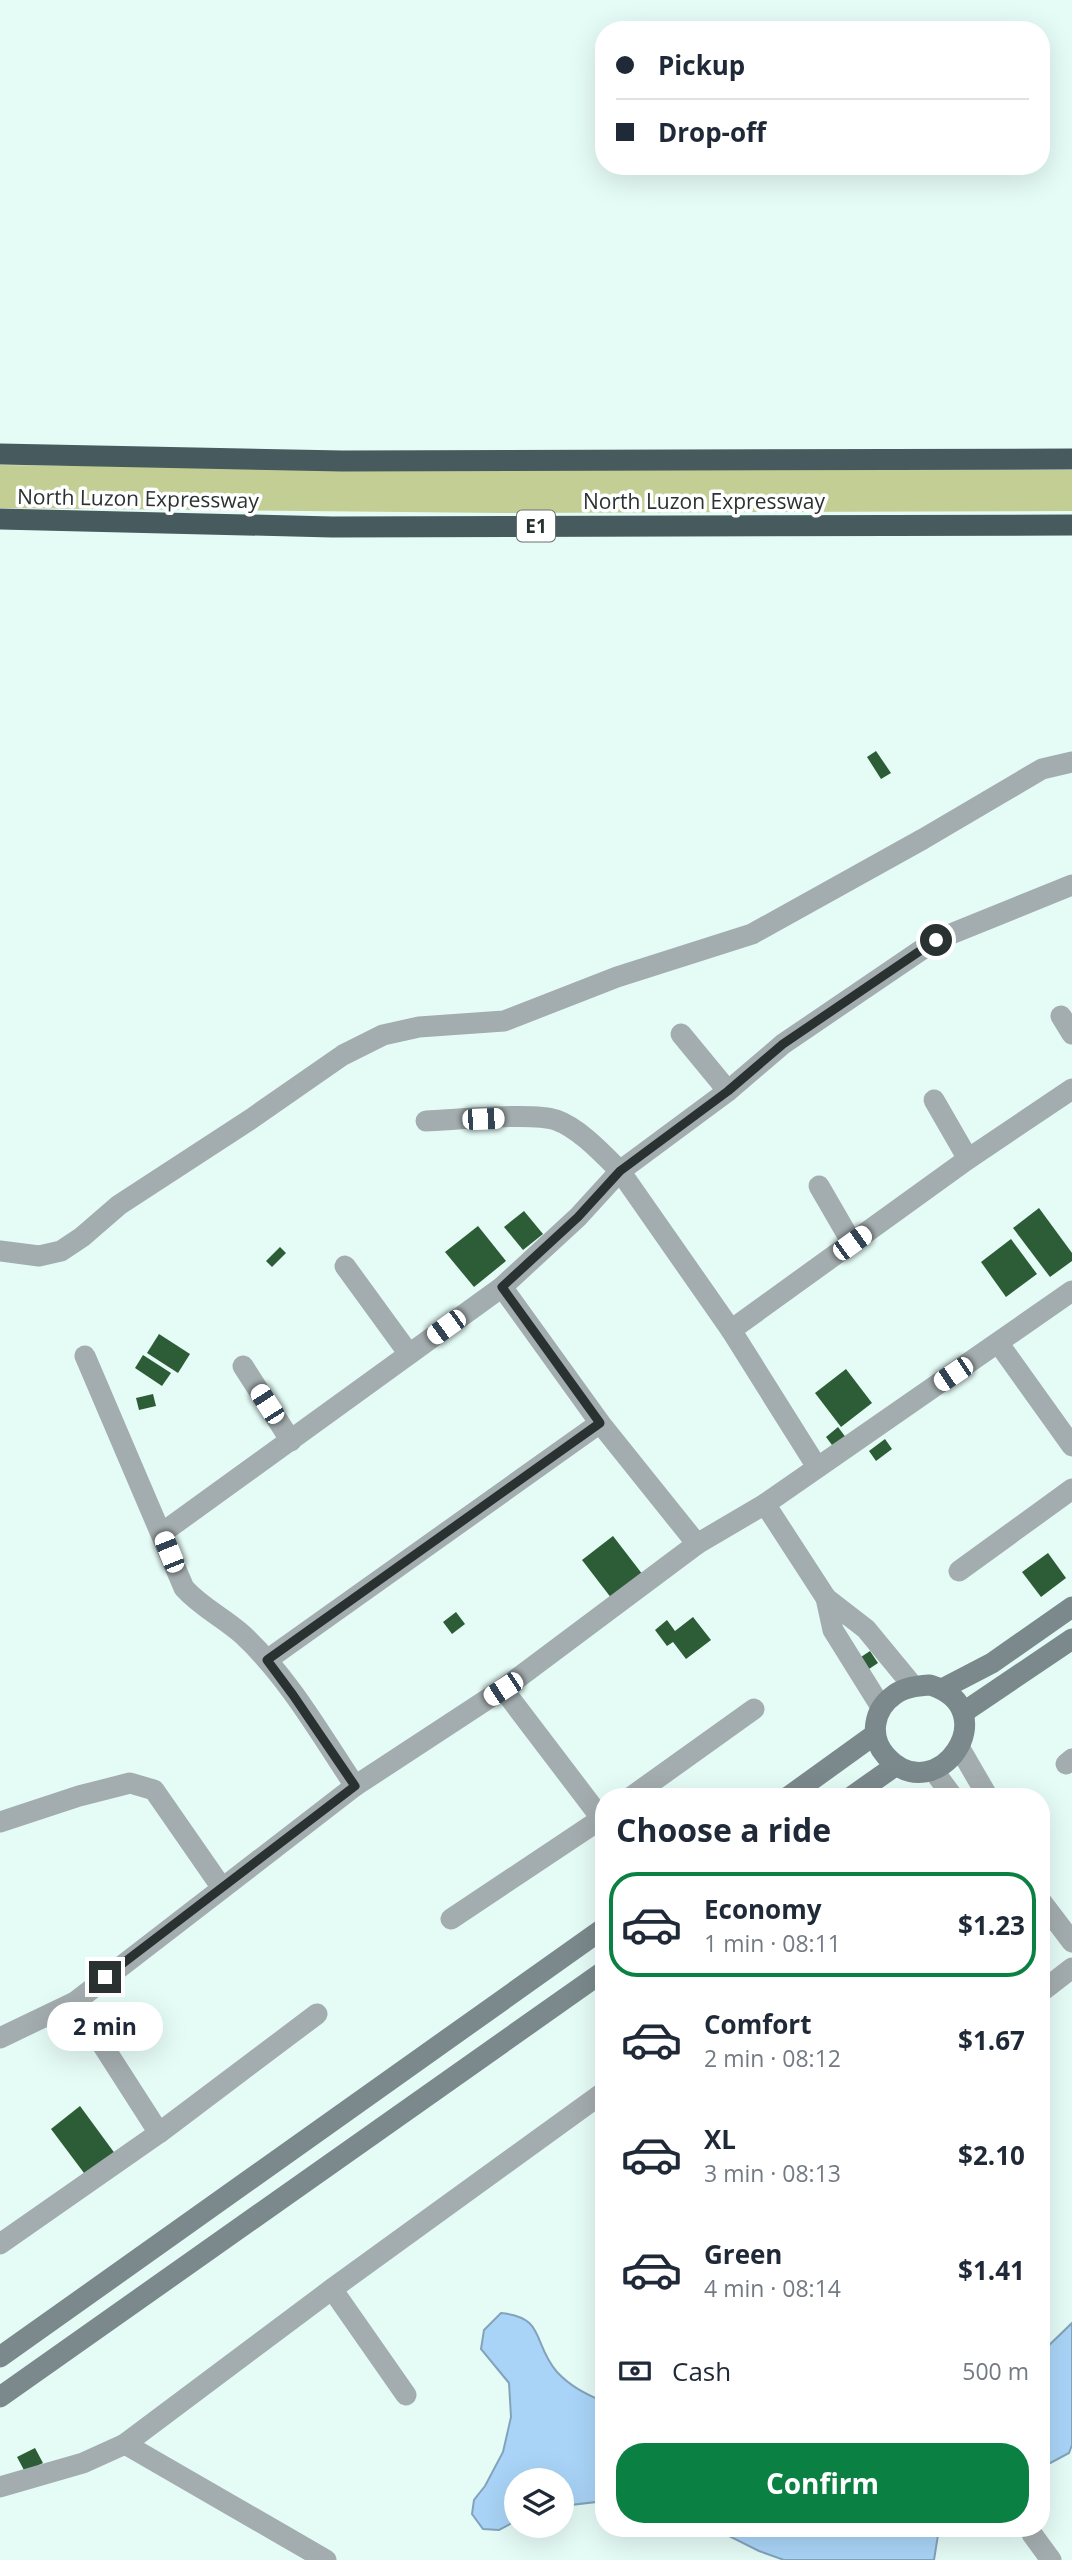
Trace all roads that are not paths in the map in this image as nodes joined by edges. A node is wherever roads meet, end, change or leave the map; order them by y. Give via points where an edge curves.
1 (0, 454) edge
2 (1072, 459) edge
3 (0, 520) edge
4 (1072, 525) edge
5 (1072, 762) edge
6 (1072, 885) edge
7 (681, 1034) dead end
8 (1072, 1088) edge
9 (728, 1091) junction
10 (933, 1100) dead end
11 (426, 1121) dead end
12 (968, 1159) junction
13 (620, 1171) junction
14 (819, 1186) dead end
15 (852, 1243) junction
16 (0, 1251) edge
17 (345, 1266) dead end
18 (502, 1287) junction
19 (1072, 1291) edge
20 (731, 1330) junction
21 (999, 1343) junction
22 (409, 1354) junction
23 (85, 1356) dead end
24 (243, 1366) dead end
25 (600, 1423) junction
26 (291, 1441) junction
27 (1072, 1446) edge
28 (817, 1467) junction
29 (1072, 1489) edge
30 (765, 1504) junction
31 (162, 1533) junction
32 (697, 1544) junction
33 (959, 1571) dead end
34 (826, 1598) junction
35 (1072, 1607) edge
36 (1072, 1639) edge
37 (267, 1660) junction
38 (913, 1686) junction
39 (503, 1689) junction
40 (942, 1689) junction
41 (881, 1707) junction
42 (754, 1709) dead end
43 (964, 1712) junction
44 (874, 1735) junction
45 (959, 1747) junction
46 (895, 1766) junction
47 (933, 1770) junction
48 (355, 1786) junction
49 (644, 1788) edge
50 (800, 1788) edge
51 (863, 1788) edge
52 (946, 1788) edge
53 (983, 1788) edge
54 (595, 1808) edge
55 (0, 1822) edge
56 (595, 1823) edge
57 (222, 1888) junction
58 (1050, 1913) edge
59 (451, 1919) dead end
60 (595, 1934) edge
61 (1072, 1942) edge
62 (1072, 1968) edge
63 (595, 1977) edge
64 (1050, 1986) edge
65 (75, 2002) junction
66 (317, 2014) dead end
67 (0, 2038) edge
68 (595, 2099) edge
69 (159, 2133) junction
70 (0, 2244) edge
71 (332, 2289) junction
72 (0, 2357) edge
73 (406, 2395) dead end
74 (0, 2397) edge
75 (125, 2444) junction
76 (0, 2487) edge
77 (1034, 2537) edge
78 (326, 2560) edge
79 (1051, 2560) edge

1 - 2 highway, North Luzon Expressway via 342,461
3 - 4 highway, North Luzon Expressway / E1 via 332,527
5 - 16 street via 1042,769 752,934 617,976 504,1021 419,1027 383,1035 344,1055 119,1205 61,1251 39,1256
6 - 9 street via 936,940 783,1044
7 - 9 street
8 - 12 street
9 - 13 street
10 - 12 street
11 - 13 street via 556,1120 601,1151
12 - 15 street
13 - 18 street
13 - 20 street
14 - 15 street
15 - 20 street
17 - 22 street
18 - 22 street
18 - 25 street
19 - 21 street
20 - 28 street
21 - 27 street
21 - 28 street
22 - 26 street
23 - 31 street
24 - 26 street
25 - 32 street
25 - 37 street
26 - 31 street
28 - 30 street
29 - 33 street
30 - 32 street
30 - 34 street
31 - 37 street via 184,1588
32 - 39 street
34 - 38 street via 866,1629
34 - 41 street via 833,1630
35 - 40 street via 992,1663
36 - 43 street
37 - 48 street
38 - 40 street
38 - 41 street via 894,1694
39 - 48 street
39 - 54 street
40 - 43 street
41 - 44 street
42 - 49 street
43 - 45 street via 966,1726
44 - 46 street
44 - 50 street
45 - 47 street via 951,1759
45 - 53 street
46 - 47 street via 917,1773
46 - 51 street
47 - 52 street
48 - 57 street
55 - 57 street via 130,1783 154,1790
56 - 59 street
57 - 65 street
58 - 61 street
60 - 72 street
62 - 64 street
63 - 74 street
65 - 67 street
65 - 69 street
66 - 69 street
68 - 71 street
69 - 70 street
71 - 73 street
71 - 75 street
75 - 76 street via 83,2463
75 - 78 street
77 - 79 street

